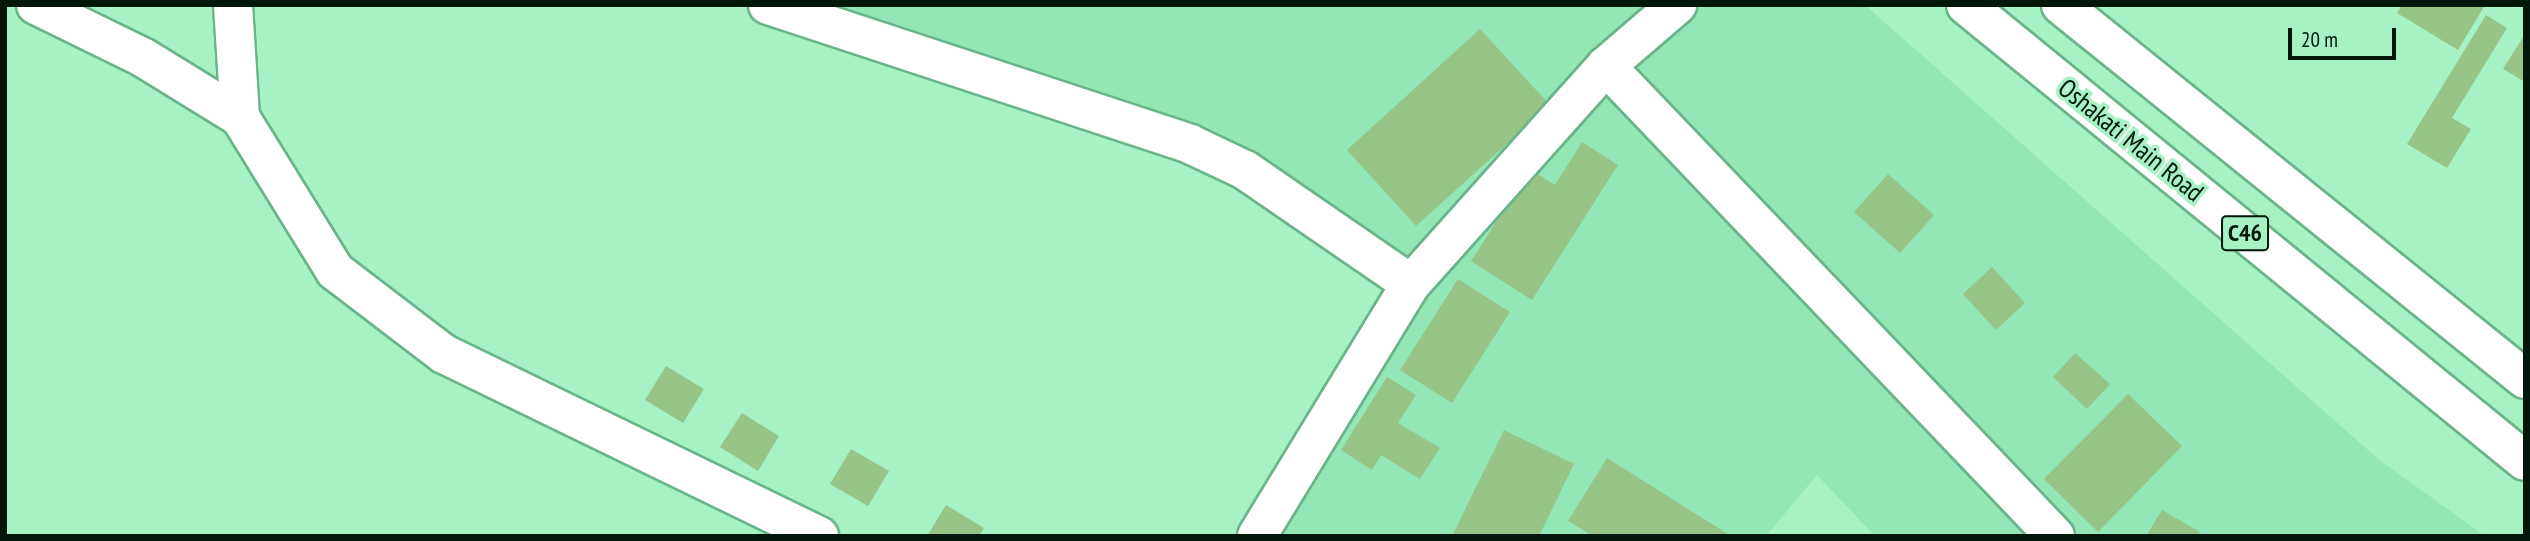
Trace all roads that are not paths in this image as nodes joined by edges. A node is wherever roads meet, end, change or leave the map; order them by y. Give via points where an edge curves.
1 (36, 5) edge
2 (233, 5) edge
3 (768, 5) edge
4 (1677, 5) edge
5 (1966, 5) edge
6 (2061, 5) edge
7 (1606, 66) junction
8 (240, 117) junction
9 (1411, 284) junction
10 (2525, 379) edge
11 (2525, 461) edge
12 (819, 536) edge
13 (1257, 536) edge
14 (2055, 536) edge

1 - 8 street via 144,58
2 - 8 street
3 - 9 street via 1190,144 1245,170
4 - 7 street
5 - 11 street, Oshakati Main Road / C46
6 - 10 street, C46
7 - 9 street
7 - 14 street
8 - 12 street via 335,271 444,354
9 - 13 street

